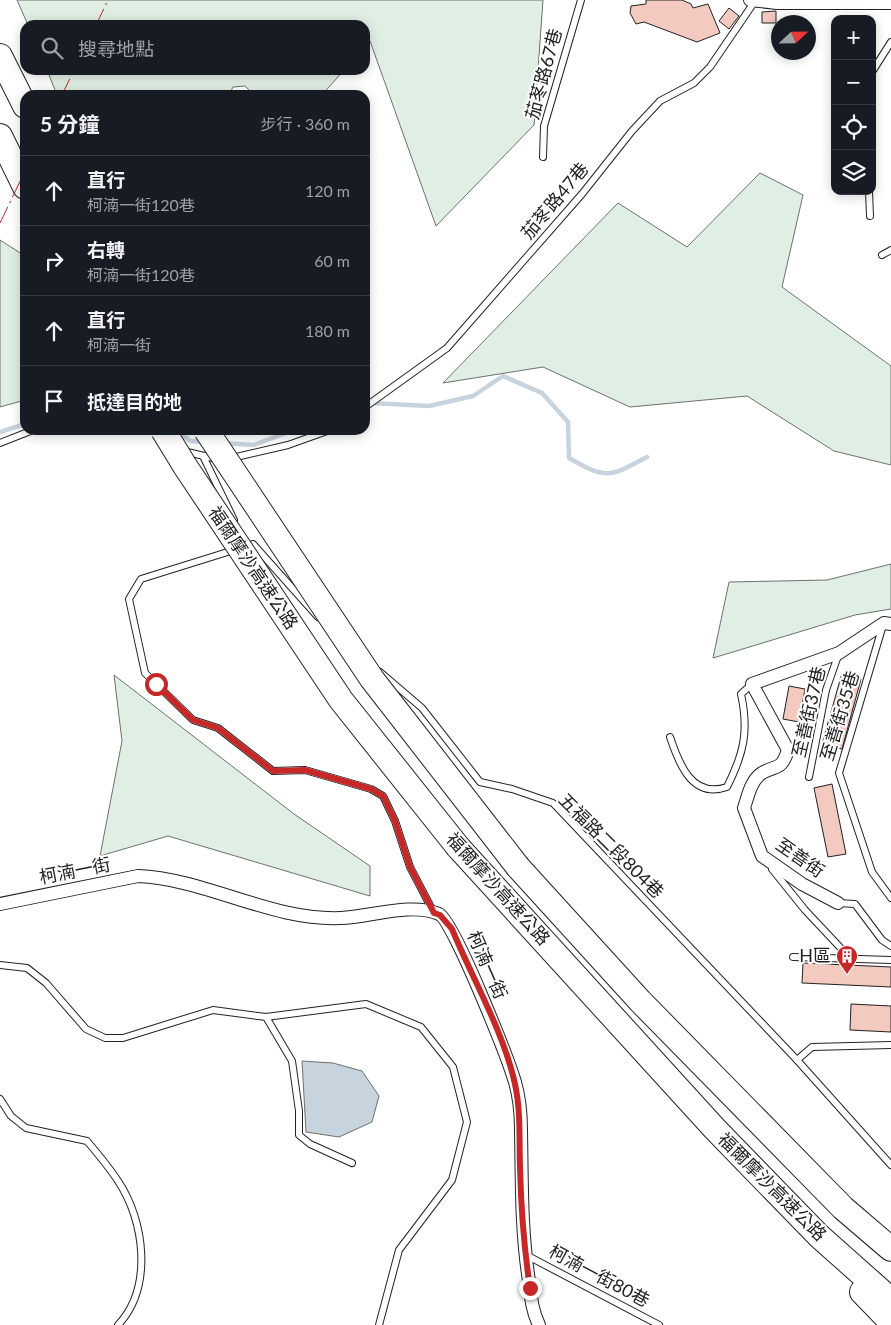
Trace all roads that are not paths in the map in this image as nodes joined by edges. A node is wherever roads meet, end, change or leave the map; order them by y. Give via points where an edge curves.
1 (581, 0) edge
2 (752, 1) edge
3 (891, 3) edge
4 (891, 42) edge
5 (0, 56) edge
6 (876, 66) edge
7 (20, 96) edge
8 (0, 136) edge
9 (544, 157) dead end
10 (20, 177) edge
11 (869, 195) edge
12 (870, 216) dead end
13 (891, 250) edge
14 (882, 255) dead end
15 (370, 404) edge
16 (20, 435) edge
17 (160, 435) edge
18 (166, 435) edge
19 (209, 435) edge
20 (315, 435) edge
21 (0, 442) edge
22 (203, 456) junction
23 (238, 528) dead end
24 (242, 537) dead end
25 (246, 546) junction
26 (321, 620) dead end
27 (887, 624) edge
28 (328, 626) dead end
29 (839, 653) junction
30 (752, 684) junction
31 (670, 737) dead end
32 (809, 777) dead end
33 (762, 856) junction
34 (891, 898) edge
35 (838, 903) joint
36 (0, 904) edge
37 (434, 913) junction
38 (891, 946) edge
39 (792, 957) dead end
40 (851, 959) junction
41 (891, 960) edge
42 (0, 965) edge
43 (266, 1017) junction
44 (891, 1045) edge
45 (797, 1060) junction
46 (0, 1099) edge
47 (715, 1129) junction
48 (352, 1163) dead end
49 (891, 1165) edge
50 (891, 1249) edge
51 (525, 1254) junction
52 (891, 1300) edge
53 (891, 1322) edge
54 (118, 1325) edge
55 (379, 1325) edge
56 (539, 1325) edge
57 (659, 1325) edge

1 - 9 lane, 茄苳路67巷 via 544,126
2 - 3 street
2 - 15 lane, 茄苳路47巷 via 710,67 694,83 660,101 447,348
4 - 6 lane
5 - 7 highway
8 - 10 highway
11 - 12 lane
13 - 14 lane
16 - 21 lane
17 - 22 lane via 180,450
18 - 47 highway, 福爾摩沙高速公路, bridge via 342,700 458,847
19 - 50 highway, 福爾摩沙高速公路, bridge via 372,679 518,867 640,1001 843,1208
20 - 22 lane via 254,455 221,460
22 - 23 lane
24 - 25 lane
25 - 26 lane via 254,544
25 - 37 lane via 141,579 129,599 145,674 193,720 218,728 273,771 305,770 371,789 383,796 410,867
27 - 29 street
27 - 34 lane, 至善街35巷 via 839,773 872,872
28 - 45 lane, 五福路二段804巷 via 422,708 480,782 552,803
29 - 30 street
29 - 32 lane, 至善街37巷 via 826,690
30 - 31 lane via 741,694 746,714 745,743 727,787 714,792 696,785 678,760
30 - 33 street, 至善街 via 788,750 784,763 762,773 752,783 744,808
33 - 35 street, 至善街 via 802,884
33 - 40 lane via 805,910
35 - 38 lane via 855,904 882,940
36 - 37 street, 柯湳一街 via 138,876 158,877 294,913 341,918 377,912
37 - 51 street, 柯湳一街 via 452,929 503,1044 515,1084 521,1129
39 - 40 lane
40 - 41 lane
42 - 43 lane via 27,968 46,983 86,1029 105,1038 123,1038 213,1010
43 - 48 lane via 292,1061 299,1135 310,1144
43 - 55 lane via 366,1004 421,1027 454,1067 468,1122 452,1180 399,1250
44 - 45 lane via 812,1047
45 - 49 lane, 五福路二段804巷
46 - 54 lane via 11,1116 26,1128 87,1141 119,1181 134,1212 140,1246 140,1284 137,1297
47 - 52 highway, 福爾摩沙高速公路 via 819,1236
47 - 53 highway
51 - 56 street, 柯湳一街 via 532,1310
51 - 57 lane, 柯湳一街80巷

